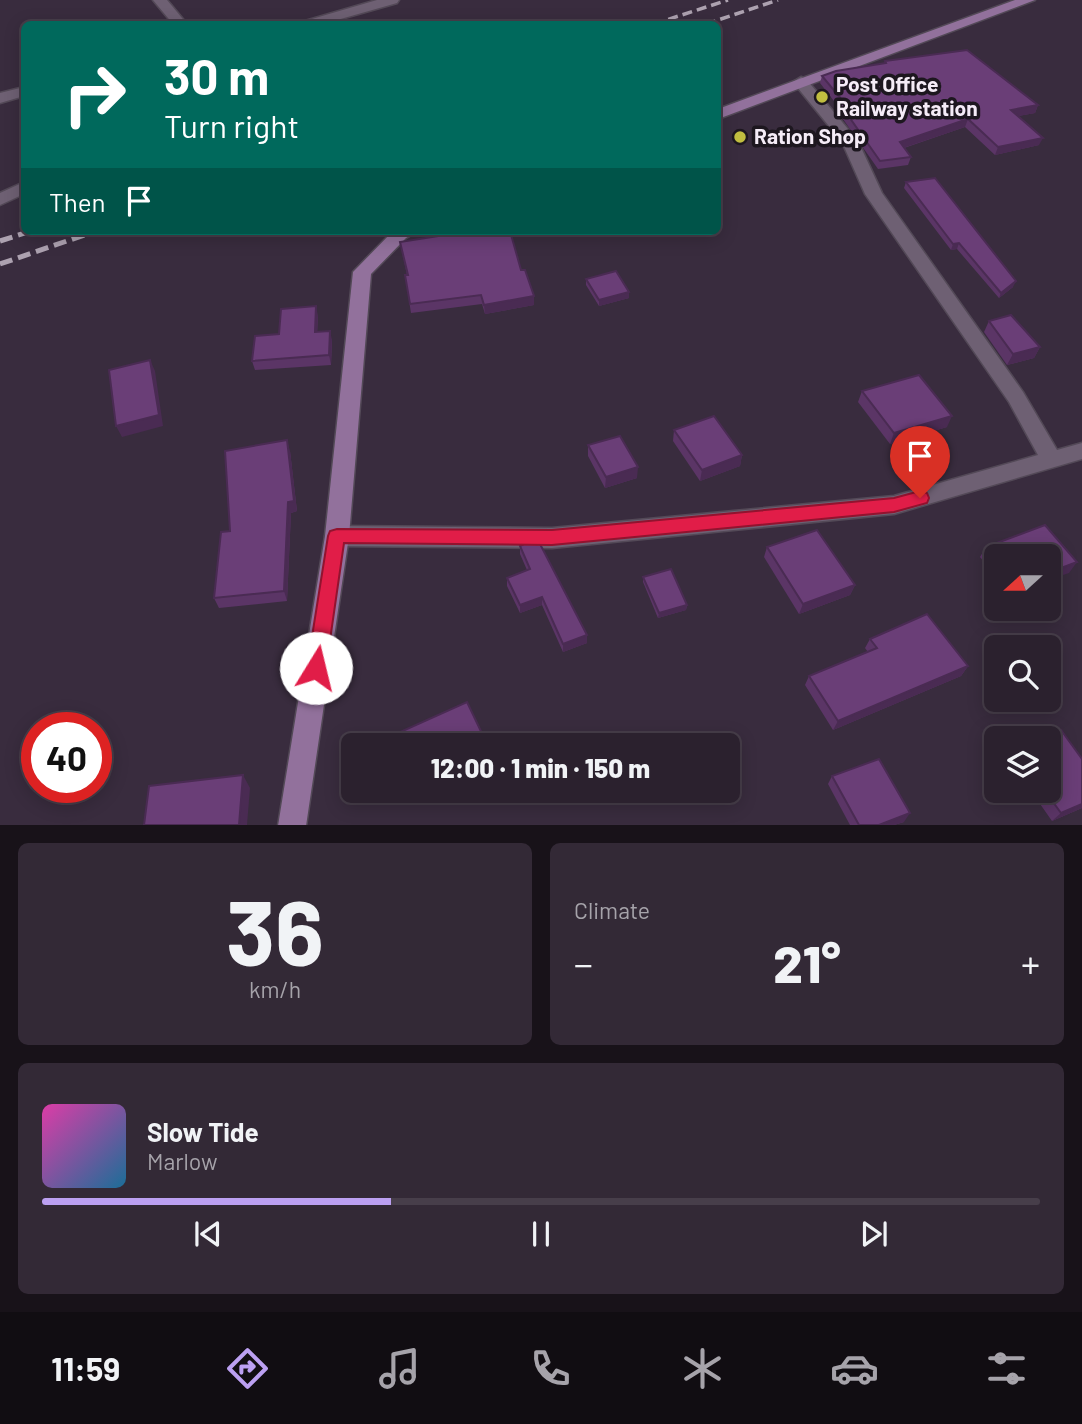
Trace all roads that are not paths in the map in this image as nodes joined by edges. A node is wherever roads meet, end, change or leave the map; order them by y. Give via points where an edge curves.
1 (160, 0) edge
2 (392, 0) edge
3 (1028, 0) edge
4 (178, 21) edge
5 (320, 21) edge
6 (801, 82) junction
7 (21, 93) edge
8 (0, 98) edge
9 (721, 113) edge
10 (21, 188) edge
11 (1, 198) edge
12 (399, 235) edge
13 (1082, 451) edge
14 (1052, 460) junction
15 (337, 536) junction
16 (292, 825) edge

1 - 4 street
2 - 5 street
3 - 6 street
6 - 9 street
6 - 14 street via 850,141 874,194 1016,397
7 - 8 street
10 - 11 street
12 - 15 street via 362,272
13 - 14 street
14 - 15 street via 894,505 552,538
15 - 16 street

